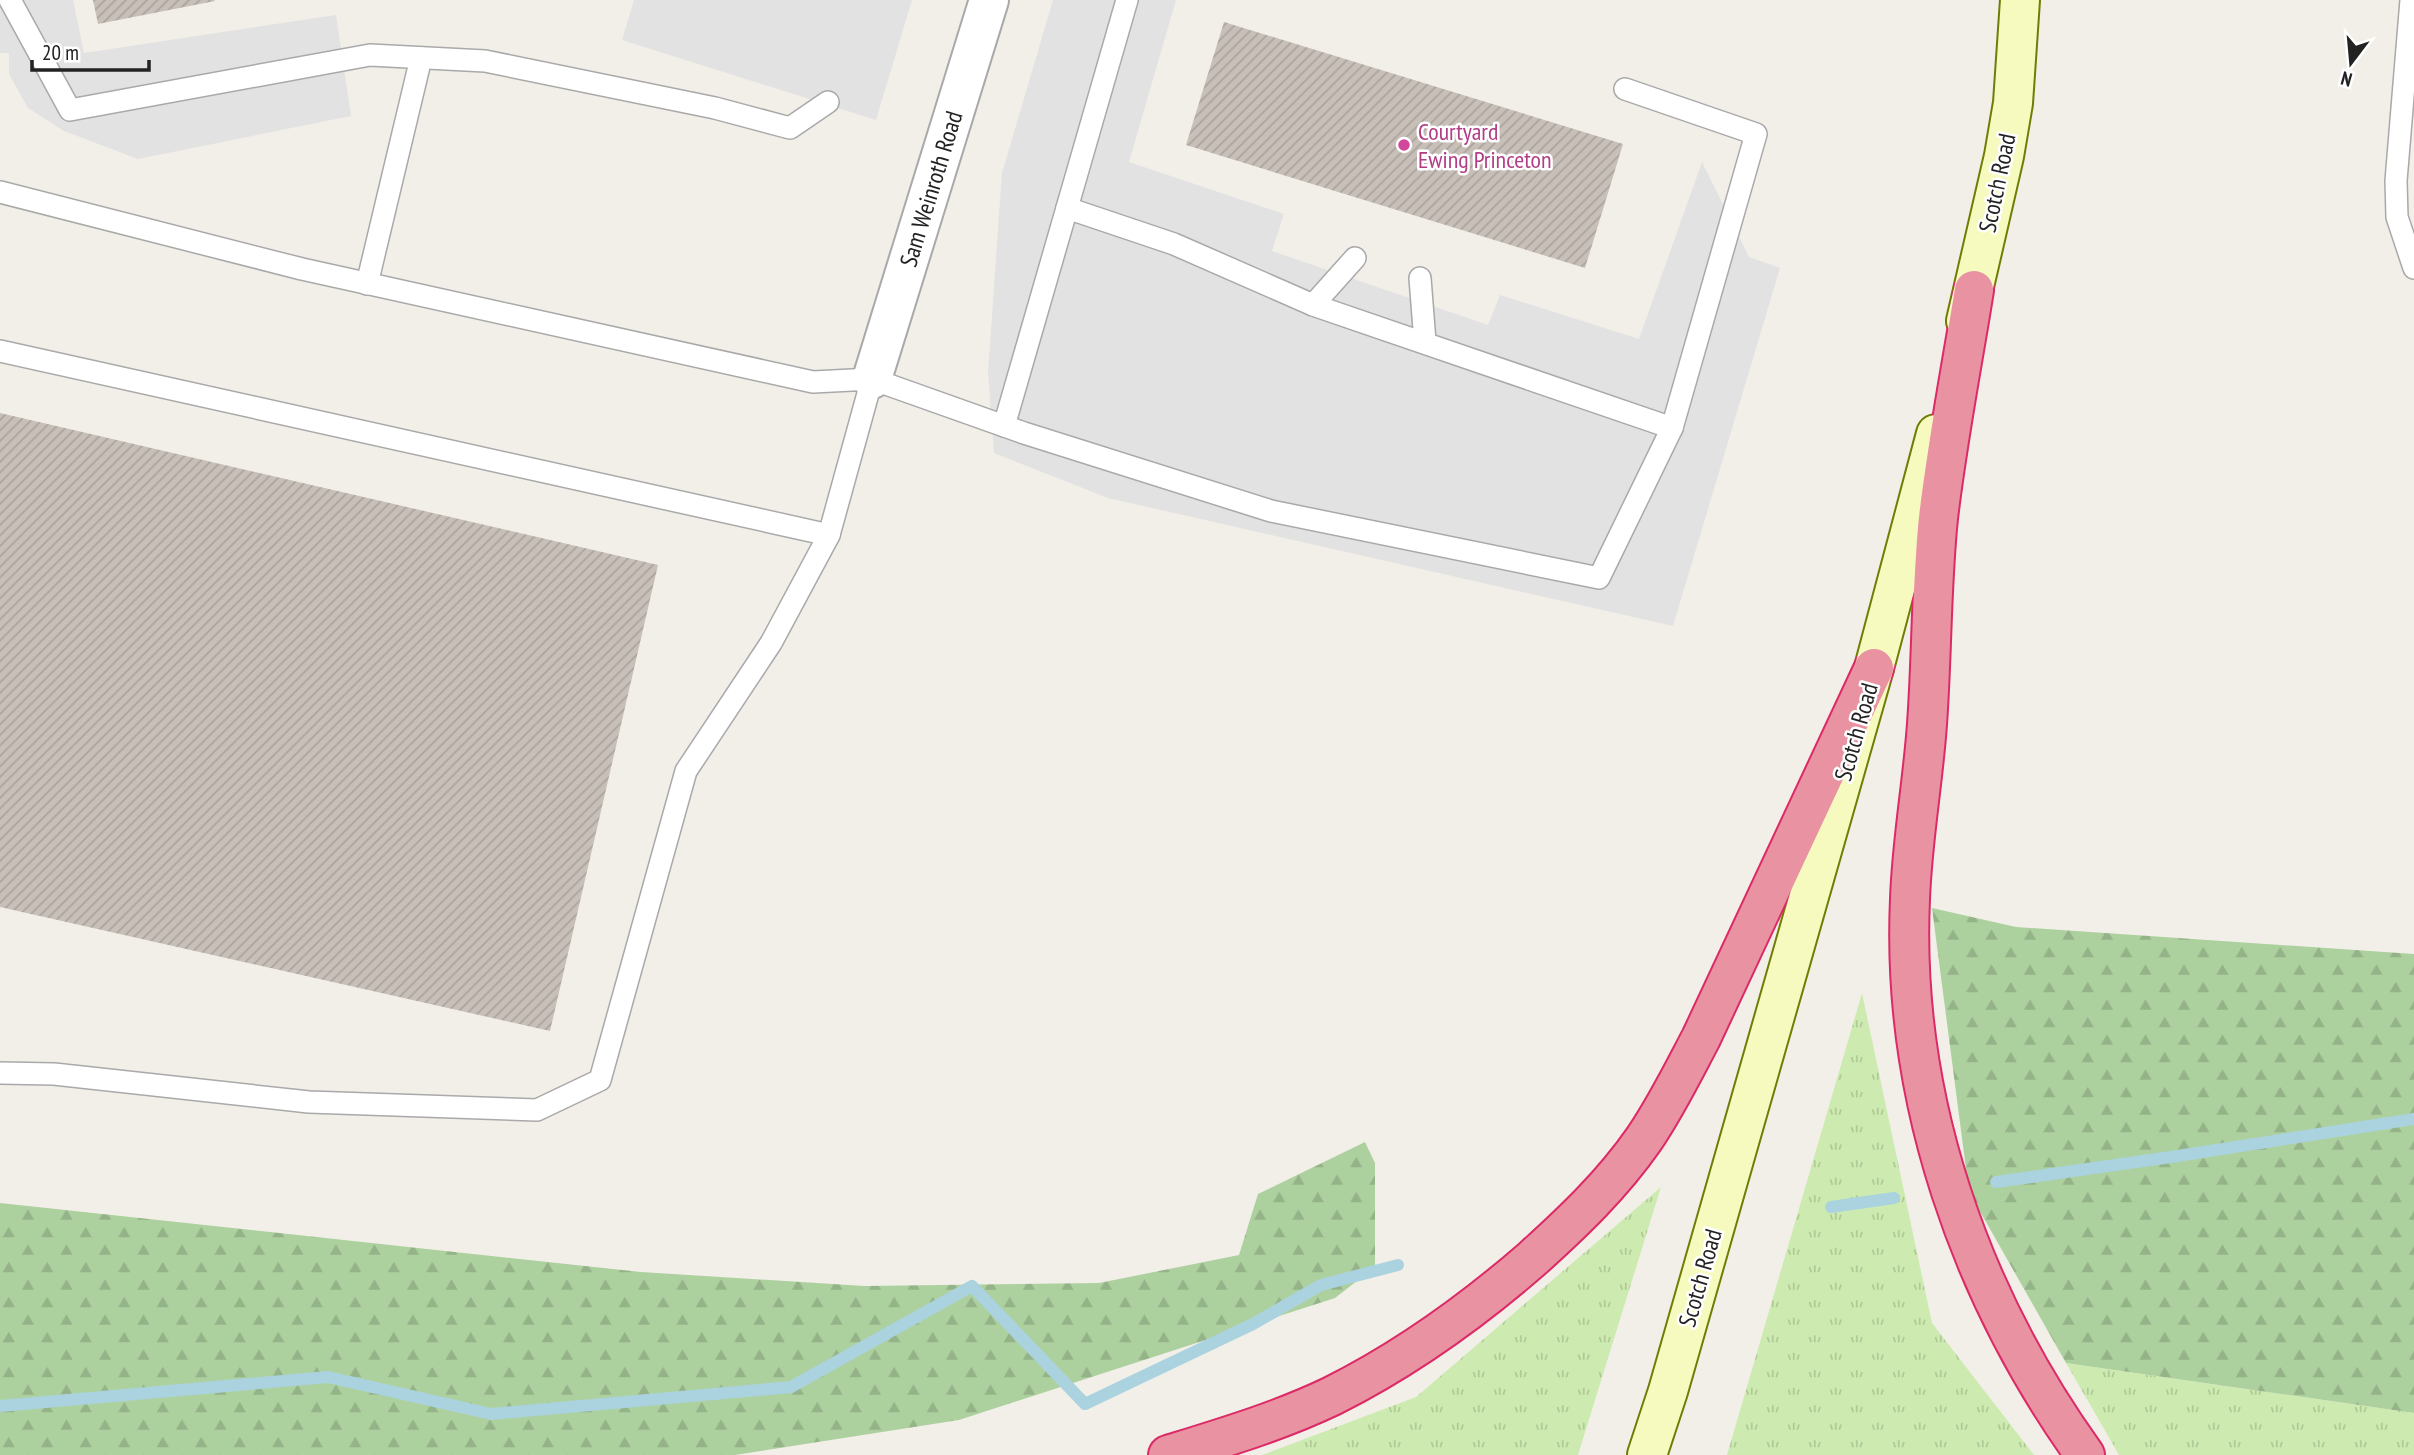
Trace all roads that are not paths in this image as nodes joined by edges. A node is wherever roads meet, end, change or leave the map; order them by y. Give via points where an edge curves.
1 (10, 0) edge
2 (989, 0) edge
3 (1127, 0) edge
4 (2020, 0) edge
5 (2042, 0) edge
6 (2411, 0) edge
7 (421, 58) junction
8 (1625, 89) dead end
9 (828, 102) dead end
10 (2014, 103) junction
11 (0, 192) edge
12 (1067, 208) junction
13 (1355, 258) dead end
14 (2414, 268) edge
15 (1420, 278) dead end
16 (367, 284) junction
17 (1974, 290) junction
18 (1312, 305) junction
19 (1424, 342) junction
20 (0, 351) edge
21 (872, 379) junction
22 (1004, 426) junction
23 (1672, 428) junction
24 (829, 535) junction
25 (1874, 668) junction
26 (0, 1073) edge
27 (1168, 1455) edge
28 (1647, 1455) edge
29 (2085, 1455) edge

1 - 7 lane via 70,110 370,55
2 - 21 street, Sam Weinroth Road
3 - 12 lane
4 - 10 main road, Scotch Road
5 - 10 main road
6 - 14 lane via 2396,181 2397,217
7 - 9 lane via 485,61 790,128
7 - 16 lane
8 - 23 lane via 1756,134
10 - 17 main road, Scotch Road
11 - 16 lane
12 - 18 lane via 1174,244
12 - 22 lane
13 - 18 lane
15 - 19 lane
16 - 21 lane via 813,382
17 - 25 main road, Scotch Road
17 - 29 highway via 1938,518 1927,726 1910,898 1911,997 1926,1095 1955,1206 2010,1335 2050,1406
18 - 19 lane
19 - 23 lane
20 - 24 lane
21 - 22 lane
21 - 24 lane
22 - 23 lane via 1271,511 1599,578
24 - 26 lane via 771,643 686,771 600,1080 537,1111 309,1102 54,1074
25 - 27 highway via 1683,1073 1644,1139 1594,1202 1508,1280 1425,1343 1332,1396
25 - 28 main road, Scotch Road

